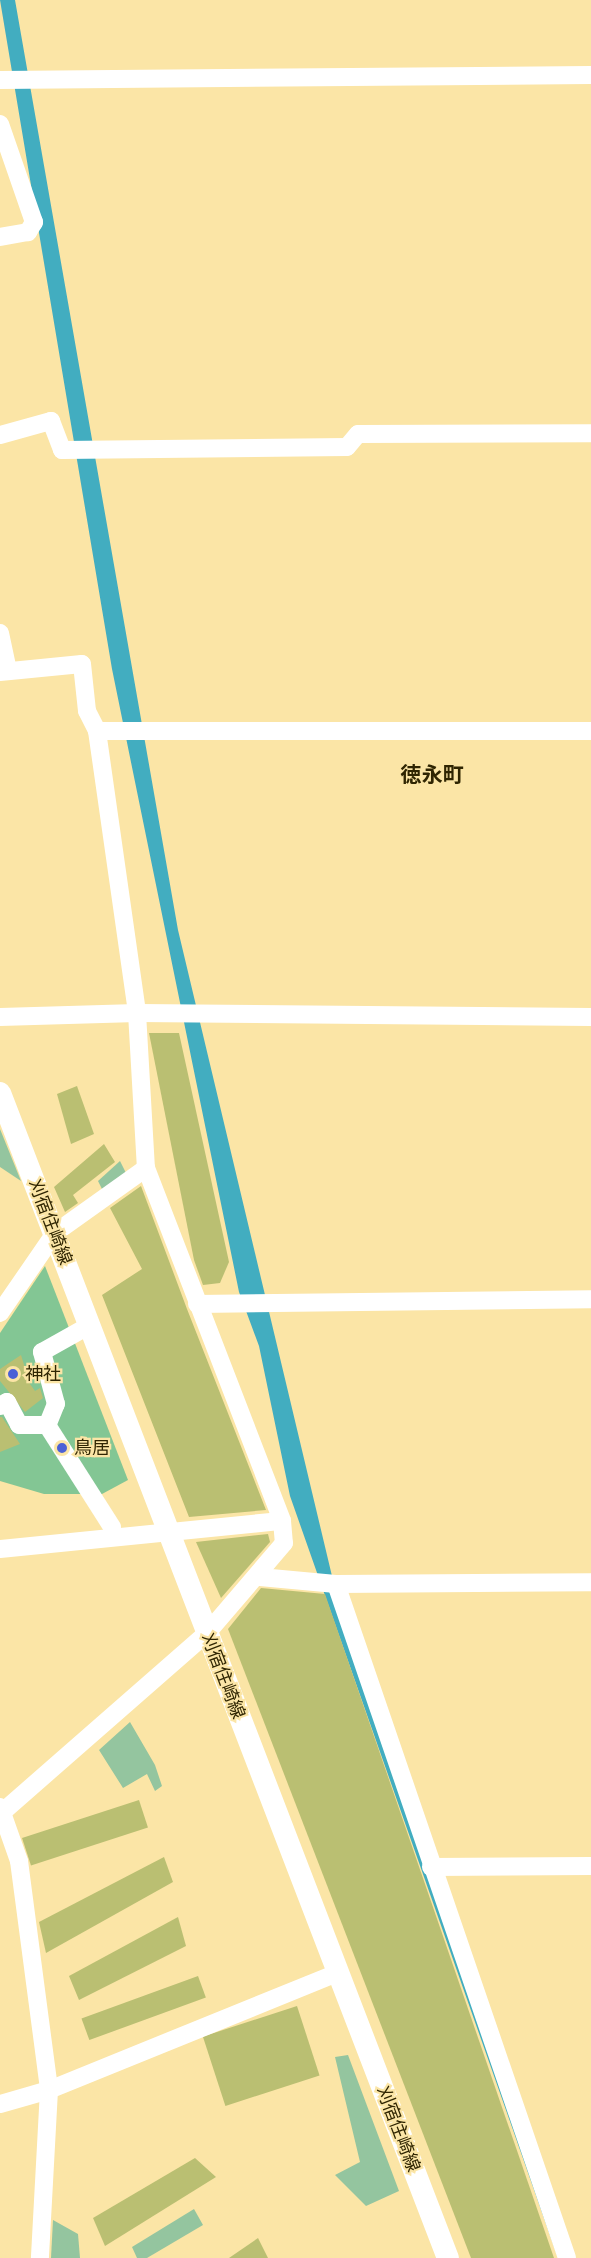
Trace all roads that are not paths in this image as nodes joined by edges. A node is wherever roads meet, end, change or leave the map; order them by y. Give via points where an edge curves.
1 (591, 75) edge
2 (0, 80) edge
3 (0, 124) edge
4 (0, 237) edge
5 (591, 433) edge
6 (0, 435) edge
7 (0, 633) edge
8 (4, 671) edge
9 (97, 731) junction
10 (591, 731) edge
11 (137, 1013) junction
12 (0, 1017) edge
13 (591, 1017) edge
14 (0, 1093) edge
15 (146, 1168) junction
16 (55, 1233) junction
17 (591, 1299) edge
18 (197, 1304) junction
19 (0, 1313) edge
20 (83, 1329) dead end
21 (0, 1407) edge
22 (48, 1426) junction
23 (282, 1521) junction
24 (112, 1527) dead end
25 (171, 1532) junction
26 (0, 1549) edge
27 (260, 1577) junction
28 (591, 1582) edge
29 (336, 1584) junction
30 (207, 1634) junction
31 (1, 1811) edge
32 (591, 1866) edge
33 (431, 1867) junction
34 (337, 1973) junction
35 (49, 2091) junction
36 (0, 2104) edge
37 (40, 2258) edge
38 (448, 2258) edge
39 (567, 2258) edge

1 - 2 street
3 - 4 street via 34,222 28,232
5 - 6 street via 358,434 347,447 62,450 51,421
7 - 8 street
8 - 9 street via 82,664 87,711
9 - 10 street
9 - 11 street
11 - 12 street
11 - 13 street
11 - 15 street
14 - 16 main road, 刈宿住崎線
15 - 16 street
15 - 18 street
16 - 19 street
16 - 25 main road, 刈宿住崎線
17 - 18 street
18 - 23 street
20 - 22 street via 42,1352 56,1404
21 - 22 street via 7,1402 19,1425
22 - 24 street
23 - 25 street
23 - 27 street via 284,1543
25 - 26 street
25 - 30 main road, 刈宿住崎線
27 - 29 street
27 - 30 street
28 - 29 street
29 - 33 street
30 - 31 street
30 - 34 main road, 刈宿住崎線
31 - 35 street via 20,1860
32 - 33 street
33 - 39 street
34 - 35 street
34 - 38 main road, 刈宿住崎線
35 - 36 street
35 - 37 street

